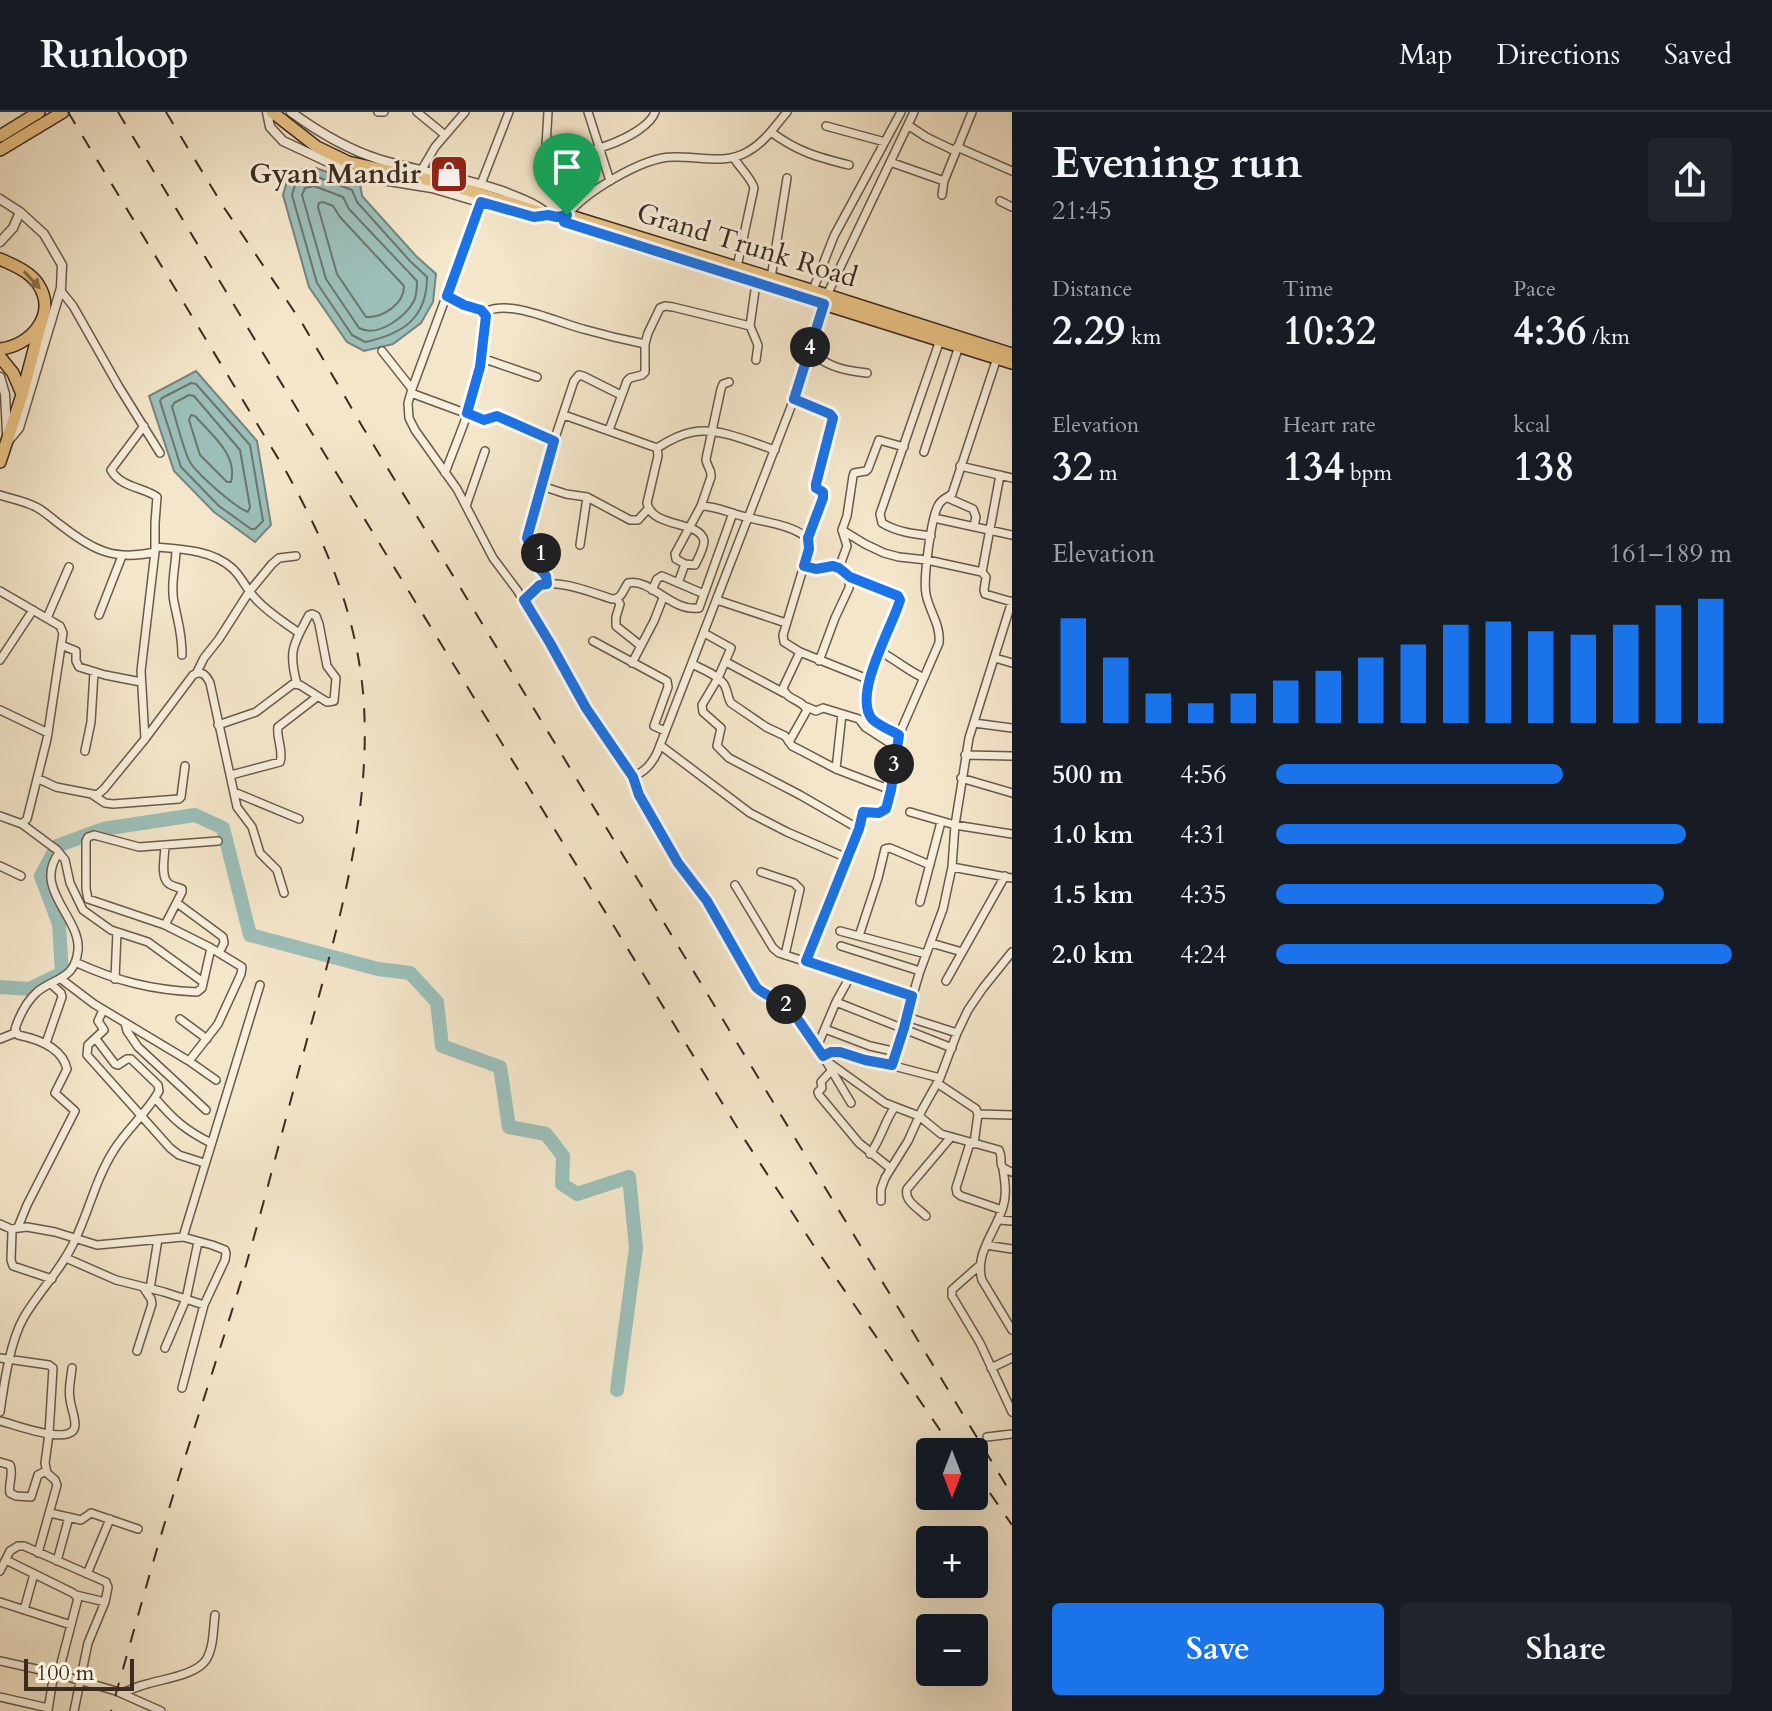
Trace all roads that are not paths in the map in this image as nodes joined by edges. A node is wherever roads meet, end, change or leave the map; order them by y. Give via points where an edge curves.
1 (39, 112) edge
2 (63, 112) edge
3 (269, 112) edge
4 (291, 112) edge
5 (378, 112) edge
6 (384, 112) edge
7 (417, 112) edge
8 (465, 112) edge
9 (509, 112) edge
10 (548, 112) edge
11 (588, 112) edge
12 (655, 112) edge
13 (787, 112) edge
14 (901, 112) edge
15 (914, 112) edge
16 (972, 112) edge
17 (908, 125) junction
18 (826, 126) dead end
19 (771, 132) junction
20 (445, 135) junction
21 (0, 136) edge
22 (885, 142) junction
23 (599, 149) junction
24 (956, 149) junction
25 (0, 150) edge
26 (734, 158) junction
27 (890, 162) junction
28 (849, 165) dead end
29 (422, 169) junction
30 (1012, 171) edge
31 (787, 178) dead end
32 (610, 181) junction
33 (944, 181) junction
34 (481, 184) junction
35 (942, 195) dead end
36 (0, 199) edge
37 (1000, 201) dead end
38 (481, 202) junction
39 (1012, 207) edge
40 (20, 212) junction
41 (559, 217) junction
42 (0, 242) edge
43 (0, 259) edge
44 (737, 267) junction
45 (771, 278) junction
46 (756, 283) junction
47 (813, 290) junction
48 (61, 291) junction
49 (447, 296) junction
50 (826, 299) junction
51 (485, 312) junction
52 (43, 319) junction
53 (750, 326) junction
54 (940, 340) junction
55 (645, 344) junction
56 (959, 346) junction
57 (0, 349) edge
58 (382, 351) dead end
59 (809, 352) junction
60 (1012, 354) edge
61 (0, 357) edge
62 (482, 358) junction
63 (997, 358) junction
64 (756, 360) dead end
65 (1012, 363) edge
66 (867, 373) dead end
67 (0, 377) edge
68 (537, 377) dead end
69 (729, 382) dead end
70 (411, 391) junction
71 (22, 395) junction
72 (621, 395) junction
73 (794, 399) junction
74 (467, 413) junction
75 (564, 415) junction
76 (144, 426) junction
77 (609, 430) junction
78 (713, 432) junction
79 (7, 441) junction
80 (554, 441) junction
81 (904, 447) junction
82 (657, 448) junction
83 (775, 450) junction
84 (485, 451) dead end
85 (924, 452) dead end
86 (160, 453) dead end
87 (0, 462) edge
88 (960, 466) junction
89 (445, 473) junction
90 (1000, 475) junction
91 (1012, 478) edge
92 (542, 486) junction
93 (0, 495) edge
94 (587, 497) junction
95 (948, 498) junction
96 (466, 506) junction
97 (701, 506) junction
98 (648, 509) junction
99 (739, 515) junction
100 (934, 518) junction
101 (1012, 525) edge
102 (974, 526) junction
103 (689, 528) junction
104 (842, 530) junction
105 (991, 530) junction
106 (1011, 535) edge
107 (931, 536) junction
108 (808, 538) junction
109 (580, 545) dead end
110 (176, 549) junction
111 (155, 550) junction
112 (122, 556) junction
113 (296, 556) dead end
114 (927, 560) junction
115 (685, 564) junction
116 (804, 566) junction
117 (69, 567) dead end
118 (839, 568) junction
119 (982, 572) junction
120 (850, 577) junction
121 (678, 583) junction
122 (547, 584) junction
123 (652, 590) junction
124 (0, 591) edge
125 (249, 592) junction
126 (704, 594) junction
127 (663, 598) junction
128 (617, 599) junction
129 (524, 600) junction
130 (717, 600) junction
131 (1012, 601) edge
132 (33, 610) junction
133 (99, 615) dead end
134 (47, 618) junction
135 (786, 623) junction
136 (299, 633) junction
137 (704, 633) junction
138 (593, 641) dead end
139 (61, 645) junction
140 (641, 646) junction
141 (879, 651) junction
142 (800, 652) junction
143 (182, 655) dead end
144 (995, 658) junction
145 (0, 660) edge
146 (819, 661) junction
147 (726, 662) junction
148 (632, 663) junction
149 (1012, 663) edge
150 (692, 664) junction
151 (94, 672) junction
152 (197, 672) junction
153 (718, 678) junction
154 (924, 678) junction
155 (870, 680) junction
156 (141, 682) junction
157 (297, 684) junction
158 (784, 693) junction
159 (317, 697) junction
160 (807, 707) junction
161 (0, 710) edge
162 (842, 714) junction
163 (974, 723) junction
164 (218, 725) junction
165 (1012, 728) edge
166 (665, 731) junction
167 (48, 733) junction
168 (899, 735) junction
169 (145, 739) junction
170 (789, 742) junction
171 (660, 745) junction
172 (896, 747) junction
173 (85, 751) dead end
174 (965, 755) junction
175 (1012, 756) edge
176 (185, 766) dead end
177 (836, 769) junction
178 (231, 775) junction
179 (633, 777) junction
180 (961, 778) junction
181 (39, 779) junction
182 (891, 790) junction
183 (234, 792) junction
184 (1012, 793) edge
185 (93, 795) junction
186 (910, 812) dead end
187 (0, 816) edge
188 (299, 819) dead end
189 (941, 822) junction
190 (22, 824) junction
191 (955, 825) junction
192 (859, 829) junction
193 (1012, 834) edge
194 (218, 841) dead end
195 (165, 846) junction
196 (56, 850) junction
197 (847, 858) junction
198 (930, 865) junction
199 (0, 866) edge
200 (952, 867) junction
201 (761, 872) dead end
202 (21, 876) dead end
203 (1009, 877) edge
204 (735, 885) dead end
205 (284, 893) dead end
206 (920, 902) dead end
207 (177, 903) junction
208 (165, 925) junction
209 (840, 931) dead end
210 (117, 932) junction
211 (859, 936) junction
212 (931, 943) junction
213 (841, 946) dead end
214 (215, 951) junction
215 (962, 952) junction
216 (1012, 952) edge
217 (926, 954) junction
218 (785, 955) junction
219 (806, 961) junction
220 (75, 962) junction
221 (920, 971) junction
222 (851, 975) junction
223 (61, 979) junction
224 (115, 979) junction
225 (946, 981) dead end
226 (203, 982) junction
227 (51, 984) junction
228 (260, 985) dead end
229 (912, 996) junction
230 (836, 1002) junction
231 (103, 1010) junction
232 (907, 1017) junction
233 (180, 1019) dead end
234 (125, 1023) junction
235 (904, 1028) junction
236 (825, 1029) junction
237 (15, 1033) junction
238 (957, 1033) junction
239 (0, 1039) edge
240 (96, 1039) junction
241 (207, 1039) junction
242 (46, 1043) junction
243 (817, 1047) junction
244 (952, 1048) junction
245 (897, 1052) junction
246 (823, 1056) junction
247 (189, 1061) junction
248 (892, 1065) junction
249 (831, 1071) junction
250 (216, 1080) dead end
251 (938, 1081) junction
252 (155, 1098) junction
253 (851, 1103) dead end
254 (894, 1108) junction
255 (206, 1110) dead end
256 (978, 1114) junction
257 (1012, 1115) edge
258 (919, 1116) junction
259 (141, 1117) junction
260 (951, 1137) junction
261 (211, 1143) junction
262 (972, 1144) junction
263 (870, 1154) junction
264 (204, 1163) junction
265 (890, 1168) junction
266 (1003, 1169) junction
267 (1012, 1172) edge
268 (881, 1201) dead end
269 (1002, 1210) junction
270 (926, 1216) dead end
271 (998, 1220) junction
272 (1012, 1221) edge
273 (0, 1224) edge
274 (14, 1228) junction
275 (183, 1237) junction
276 (76, 1239) junction
277 (158, 1239) junction
278 (198, 1242) junction
279 (986, 1245) junction
280 (1012, 1249) edge
281 (66, 1258) junction
282 (980, 1265) junction
283 (52, 1279) junction
284 (147, 1288) junction
285 (186, 1299) junction
286 (204, 1305) junction
287 (1012, 1330) edge
288 (165, 1348) dead end
289 (137, 1351) dead end
290 (0, 1358) edge
291 (1012, 1358) edge
292 (10, 1360) junction
293 (72, 1368) dead end
294 (991, 1368) junction
295 (182, 1388) dead end
296 (0, 1412) edge
297 (1012, 1412) edge
298 (0, 1421) edge
299 (49, 1434) junction
300 (1012, 1434) edge
301 (987, 1437) dead end
302 (0, 1462) edge
303 (46, 1471) junction
304 (50, 1513) junction
305 (69, 1517) junction
306 (110, 1519) junction
307 (138, 1529) dead end
308 (38, 1553) junction
309 (6, 1560) junction
310 (57, 1561) junction
311 (0, 1571) edge
312 (34, 1574) junction
313 (87, 1574) junction
314 (76, 1595) junction
315 (0, 1602) edge
316 (105, 1602) junction
317 (24, 1610) junction
318 (215, 1615) dead end
319 (71, 1625) junction
320 (0, 1661) edge
321 (56, 1674) junction
322 (81, 1682) junction
323 (122, 1693) junction
324 (0, 1697) edge
325 (48, 1709) edge
326 (74, 1711) edge
327 (161, 1711) edge

1 - 21 main road
2 - 25 main road
3 - 38 street via 270,127 283,141 354,174
3 - 41 main road via 348,162
4 - 29 street via 354,150
5 - 6 street
7 - 20 street
8 - 20 street
9 - 34 street
10 - 23 street via 546,146 552,154
11 - 23 street
12 - 23 street via 650,123
13 - 19 street
14 - 22 street
15 - 17 street
16 - 24 street
17 - 24 street
17 - 27 street
18 - 22 street
19 - 26 street
19 - 28 street via 795,149
20 - 29 street
22 - 47 street via 834,236
23 - 32 street
24 - 30 street
24 - 33 street
26 - 32 street via 661,158
26 - 44 street via 754,188
27 - 33 street
27 - 50 street
29 - 34 street
31 - 45 street
32 - 41 street
33 - 35 street
34 - 41 street
36 - 40 street
37 - 39 street
38 - 41 street via 534,217
38 - 49 street
40 - 42 street
40 - 48 street via 44,234 62,265
41 - 44 main road, Grand Trunk Road
41 - 46 main road, Grand Trunk Road
43 -> 52 main road via 37,282 44,300
44 - 45 main road, Grand Trunk Road
45 - 47 main road, Grand Trunk Road
46 - 50 main road, Grand Trunk Road
46 - 53 street
47 - 50 main road, Grand Trunk Road
48 - 76 street
48 - 79 street via 19,428
49 - 51 street
49 - 70 street
50 - 54 main road, Grand Trunk Road
50 - 59 street
50 - 60 main road, Grand Trunk Road
51 - 55 street via 519,310
51 - 62 street
52 - 57 main road via 27,340
52 - 71 main road
53 - 55 street via 665,306 656,314
53 - 64 street via 758,345
54 - 56 main road, Grand Trunk Road
54 - 81 street
55 - 72 street via 645,372 630,378
56 - 63 main road, Grand Trunk Road
56 - 85 street
58 - 70 street
59 - 66 street via 832,366
59 - 73 street
61 - 71 main road
62 - 68 street
62 - 74 street
63 - 65 main road, Grand Trunk Road
63 - 88 street
67 - 79 street
69 - 78 street via 721,389
70 - 74 street
70 - 89 street via 409,418
71 - 79 main road
72 - 75 street via 579,375
72 - 77 street
73 - 83 street
73 - 108 street via 833,418 816,484 823,498
74 - 80 street via 484,420 497,416
74 - 89 street
75 - 77 street
75 - 80 street
76 - 86 street
76 - 111 street via 111,472 138,490 157,494
77 - 82 street
78 - 82 street via 693,431
78 - 83 street
78 - 97 street via 706,459 712,473
79 - 87 main road
80 - 92 street
81 - 104 street via 877,441 868,469 853,476
81 - 107 street via 880,519 887,526
82 - 98 street
83 - 99 street
84 - 96 street
88 - 90 street
88 - 95 street
89 - 96 street
90 - 91 street
90 - 105 street
92 - 94 street
92 - 122 street via 527,538 541,550 540,569
93 - 112 street via 36,507 84,541
94 - 98 street via 630,520 638,520
94 - 109 street
95 - 100 street via 940,502
95 - 102 street via 973,509
96 - 129 street via 493,558
97 - 99 street
97 - 103 street
98 - 103 street
99 - 108 street via 784,525
99 - 126 street
99 - 130 street
100 - 102 street
100 - 107 street
101 - 106 street
102 - 105 street
103 - 115 street via 675,554
103 - 115 street via 699,532 704,543 695,565
104 - 114 street via 884,553
104 - 118 street via 847,546
105 - 106 street
105 - 119 street
107 - 114 street
108 - 116 street
110 - 111 street
110 - 125 street via 220,559
110 - 143 street via 173,601
111 - 112 street
111 - 156 street
112 - 133 street
113 - 125 street via 279,558
114 - 119 street
114 - 154 street via 926,596 940,636
115 - 121 street
116 - 118 street
116 - 135 street
117 - 134 street
118 - 120 street
119 - 131 street via 985,594
120 - 141 street via 900,600
120 - 146 street
121 - 123 street via 660,576
121 - 126 street
122 - 128 street
122 - 129 street
123 - 127 street
123 - 128 street via 632,581
124 - 132 street
125 - 136 street
125 - 152 street
126 - 127 street via 694,609
127 - 140 street
128 - 140 street via 616,626
129 - 179 street
130 - 135 street
130 - 137 street
131 - 144 street
132 - 134 street
132 - 145 street
134 - 139 street via 62,629
135 - 142 street via 784,642
136 - 157 street via 291,653
136 - 159 street via 314,614 336,682 332,702
137 - 147 street via 731,648
137 - 150 street
138 - 148 street
139 - 151 street via 76,651 79,667
139 - 167 street
140 - 148 street
141 - 154 street
141 - 155 street
142 - 146 street
142 - 158 street
144 - 149 street
144 - 163 street
146 - 155 street
147 - 153 street
147 - 158 street
148 - 166 street via 668,684 654,726
150 - 153 street
150 - 166 street
151 - 156 street
151 - 173 street
152 - 164 street via 210,683
152 - 169 street
153 - 170 street via 731,703
153 - 192 street via 702,709 721,728 719,748
154 - 168 street
155 - 168 street via 870,716
156 - 169 street
157 - 159 street
157 - 164 street via 256,712
158 - 160 street
159 - 178 street via 278,727 280,762
160 - 162 street
160 - 170 street
161 - 167 street
162 - 172 street via 859,719
162 - 177 street
163 - 165 street
163 - 174 street
164 - 178 street
166 - 171 street
167 - 181 street
168 - 172 street
169 - 185 street
170 - 177 street
171 - 179 street via 652,763
171 - 197 street via 750,813
172 - 182 street
174 - 175 street
174 - 180 street
176 - 185 street via 179,799 113,804
177 - 182 street
178 - 183 street
179 - 243 street via 665,842 707,901 756,987 788,1005
180 - 184 street
180 - 191 street
181 - 185 street
181 - 190 street
182 - 192 street via 886,809 863,812
183 - 188 street
183 - 205 street
186 - 189 street
187 - 190 street
189 - 191 street
189 - 198 street
190 - 196 street
191 - 193 street
191 - 200 street
192 - 197 street
194 - 195 street
195 - 207 street via 166,881 182,889
195 - 208 street via 129,845 94,835 86,841 88,899
196 - 210 street via 65,860 83,910
196 - 220 street via 50,873 78,940
197 - 219 street
198 - 206 street
198 - 211 street via 885,849
199 - 202 street
200 - 203 street
200 - 212 street
201 - 218 street via 800,889
203 - 215 street
204 - 218 street via 773,948
207 - 208 street
207 - 214 street via 223,937
208 - 214 street
209 - 211 street
210 - 224 street
210 - 226 street via 148,942
211 - 217 street
212 - 215 street
212 - 217 street
213 - 221 street
214 - 226 street
214 - 241 street via 242,970
215 - 225 street
216 - 238 street
217 - 221 street
218 - 219 street
219 - 222 street
220 - 223 street
220 - 224 street
221 - 229 street
222 - 229 street
222 - 230 street
223 - 227 street
223 - 231 street
224 - 226 street via 193,992 200,991
227 - 237 street via 29,1001
227 - 242 street via 62,997
228 - 261 street
229 - 232 street
230 - 235 street
230 - 236 street
231 - 234 street
231 - 240 street via 98,1021 104,1030
232 - 235 street
232 - 238 street
233 - 241 street
234 - 247 street
234 - 255 street via 138,1047
235 - 244 street
235 - 245 street
236 - 243 street
236 - 245 street
237 - 239 street
237 - 242 street
238 - 244 street
240 - 252 street via 116,1065 129,1058 158,1085
240 - 259 street via 88,1045 87,1055
241 - 247 street
242 - 274 street via 67,1065 55,1093 75,1111
243 - 246 street
244 - 251 street
245 - 248 street
246 - 248 street via 840,1052
246 - 249 street
246 - 254 street
247 - 250 street
248 - 251 street
249 - 253 street
249 - 263 street via 821,1082 819,1095
251 - 256 street
251 - 258 street
252 - 259 street
252 - 261 street via 179,1124
254 - 258 street
254 - 263 street
256 - 257 street
256 - 262 street
258 - 260 street
258 - 265 street
259 - 264 street via 179,1155
259 - 276 street via 106,1165
260 - 262 street
260 - 270 street via 907,1189 908,1199
261 - 264 street
262 - 266 street via 999,1150
262 - 269 street via 957,1193
263 - 265 street
264 - 275 street
265 - 268 street
266 - 267 street
266 - 269 street
269 - 271 street
271 - 272 street
271 - 279 street
273 - 274 street
274 - 276 street
274 - 283 street via 13,1266
275 - 277 street
275 - 278 street
276 - 277 street via 97,1245
276 - 281 street
277 - 284 street
278 - 285 street
278 - 286 street via 226,1253
279 - 280 street
279 - 282 street
281 - 283 street
281 - 284 street
282 - 287 street via 982,1280
282 - 294 street via 952,1293
283 - 292 street via 17,1331
284 - 285 street
284 - 289 street via 152,1304
285 - 286 street
285 - 288 street
286 - 295 street
290 - 292 street
291 - 294 street
292 - 296 street
292 - 299 street via 53,1368
293 - 299 street via 73,1432
294 - 297 street
298 - 299 street
299 - 303 street
300 - 301 street
302 - 303 street via 10,1465 9,1489 16,1496 31,1497 38,1475
303 - 304 street via 57,1485
304 - 305 street
304 - 308 street
305 - 306 street via 84,1520 91,1513
305 - 310 street
306 - 307 street
306 - 313 street
308 - 309 street via 18,1546
308 - 310 street
309 - 311 street
309 - 312 street
310 - 313 street
312 - 314 street
312 - 317 street
313 - 316 street via 106,1582
314 - 316 street
314 - 319 street
315 - 317 street
316 - 322 street via 88,1643
317 - 319 street
318 - 323 street via 203,1664
319 - 321 street
320 - 321 street
321 - 322 street
321 - 325 street
322 - 323 street
322 - 326 street
323 - 327 street
324 - 325 street

